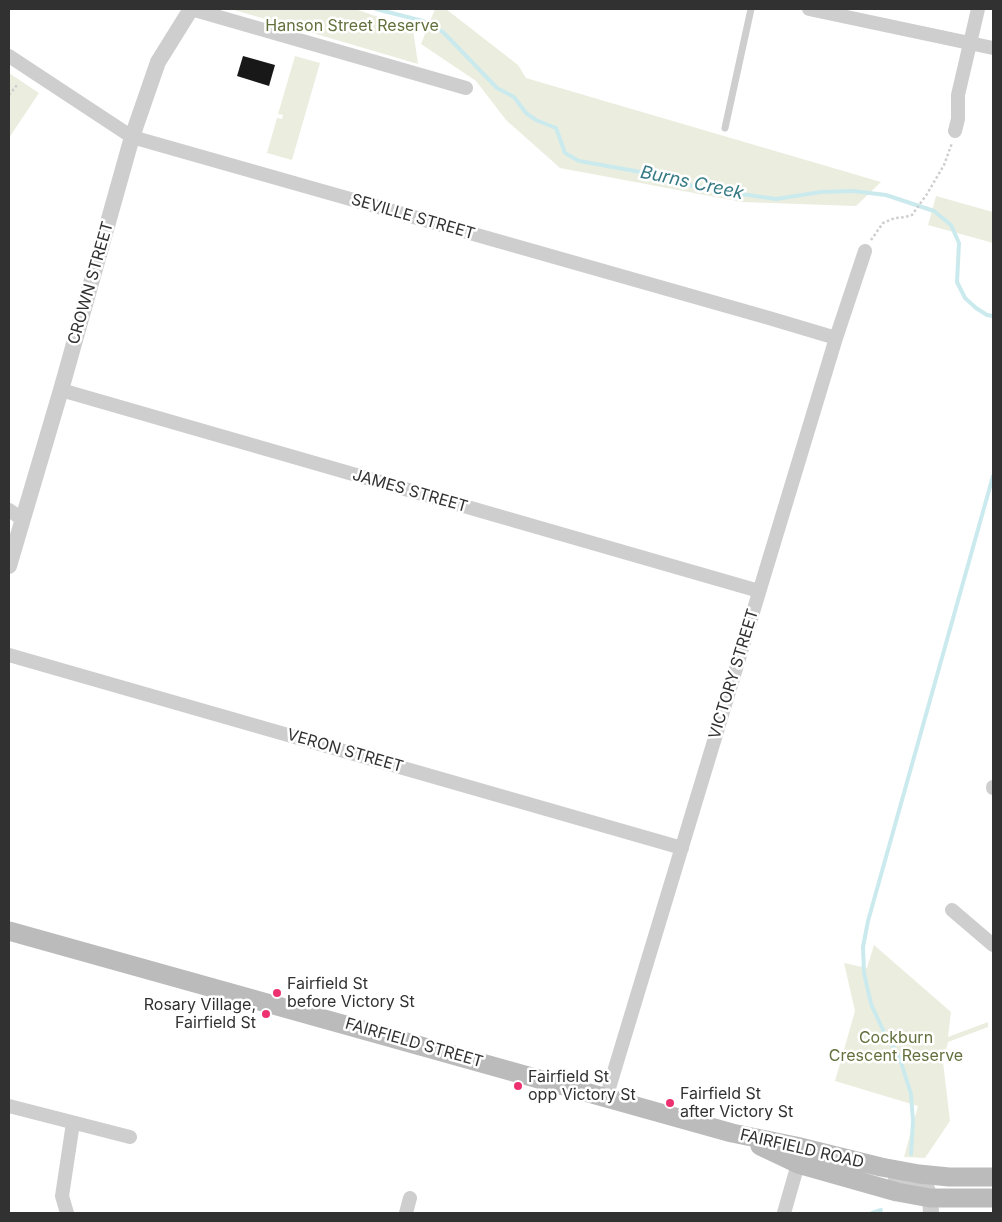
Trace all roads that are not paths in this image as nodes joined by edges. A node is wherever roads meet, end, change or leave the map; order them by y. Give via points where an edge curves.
1 (191, 9) edge
2 (751, 9) edge
3 (809, 9) edge
4 (978, 9) edge
5 (970, 42) junction
6 (993, 48) edge
7 (9, 56) edge
8 (466, 88) dead end
9 (725, 128) dead end
10 (955, 131) road end
11 (132, 137) junction
12 (865, 251) road end
13 (836, 338) junction
14 (61, 390) junction
15 (16, 515) edge
16 (9, 566) edge
17 (759, 591) junction
18 (9, 655) edge
19 (682, 848) junction
20 (952, 910) dead end
21 (9, 930) edge
22 (993, 944) edge
23 (606, 1098) junction
24 (9, 1106) edge
25 (73, 1123) junction
26 (732, 1133) joint
27 (130, 1138) dead end
28 (797, 1155) junction
29 (993, 1177) edge
30 (410, 1198) dead end
31 (993, 1198) edge
32 (930, 1206) edge
33 (67, 1213) edge
34 (406, 1213) edge
35 (784, 1213) edge

1 - 8 street
1 - 11 street, CROWN STREET via 158,62
2 - 9 lane
3 - 5 street
4 - 5 street
5 - 6 street
5 - 10 street via 958,95
7 - 11 street, SEVILLE STREET
11 - 13 street, SEVILLE STREET
11 - 14 street, CROWN STREET
12 - 13 street, VICTORY STREET
13 - 17 street, VICTORY STREET
14 - 15 street, CROWN STREET
14 - 17 street, JAMES STREET
15 - 16 street, CROWN STREET
17 - 19 street, VICTORY STREET
18 - 19 street, VERON STREET
19 - 23 street, VICTORY STREET
20 - 22 street
21 - 23 main road, FAIRFIELD STREET
23 - 26 main road, FAIRFIELD STREET
24 - 25 street
25 - 27 street
25 - 33 street via 62,1196
26 - 28 main road, FAIRFIELD ROAD
28 - 29 main road, FAIRFIELD ROAD via 919,1174
28 - 32 main road, FAIRFIELD ROAD via 864,1184
28 - 35 street
30 - 34 street
31 - 32 main road, FAIRFIELD ROAD

